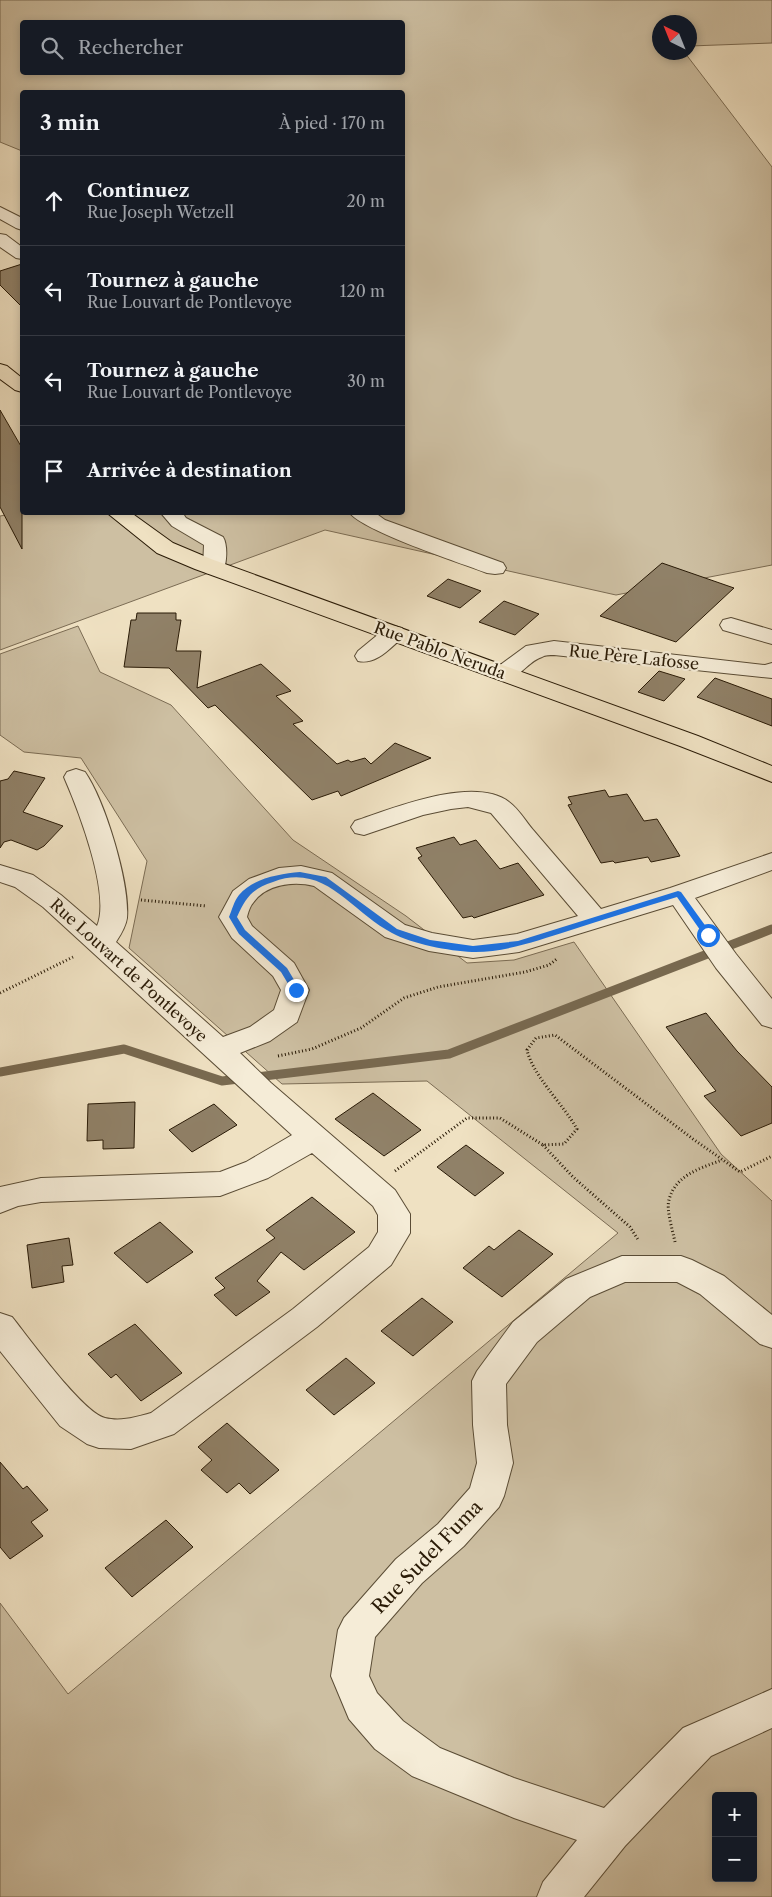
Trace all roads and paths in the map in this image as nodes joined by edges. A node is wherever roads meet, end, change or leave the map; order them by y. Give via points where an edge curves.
1 (0, 212) edge
2 (20, 224) edge
3 (0, 239) edge
4 (20, 253) edge
5 (0, 370) edge
6 (20, 385) edge
7 (120, 515) edge
8 (173, 515) edge
9 (376, 518) edge
10 (214, 568) junction
11 (495, 568) dead end
12 (731, 625) dead end
13 (394, 634) junction
14 (772, 637) edge
15 (366, 656) dead end
16 (772, 670) edge
17 (504, 674) junction
18 (772, 775) edge
19 (76, 777) dead end
20 (364, 827) dead end
21 (772, 861) edge
22 (0, 873) edge
23 (678, 894) junction
24 (113, 900) junction
25 (238, 905) junction
26 (586, 923) junction
27 (99, 943) junction
28 (0, 993) edge
29 (772, 1018) edge
30 (226, 1058) junction
31 (313, 1137) junction
32 (543, 1145) junction
33 (772, 1156) edge
34 (722, 1160) junction
35 (372, 1187) junction
36 (0, 1201) edge
37 (669, 1269) junction
38 (0, 1326) edge
39 (772, 1334) edge
40 (772, 1708) edge
41 (610, 1831) junction
42 (558, 1897) edge

1 - 2 street
3 - 4 street
5 - 6 main road
7 - 10 main road, Rue Pablo Neruda via 165,548
8 - 10 street via 179,522 215,542
9 - 11 street
10 - 13 main road, Rue Pablo Neruda
12 - 14 street
13 - 15 street
13 - 17 main road, Rue Pablo Neruda
16 - 17 street, Rue Père Lafosse via 554,648 534,651
17 - 18 main road, Rue Pablo Neruda via 689,741
19 - 24 street via 92,812
20 - 26 street via 459,799 490,802 500,807
21 - 23 street
22 - 27 street, Rue Louvart de Pontlevoye via 24,881 52,900
23 - 26 street
23 - 29 street
24 - 25 path via 191,906
24 - 27 street via 113,920
25 - 26 street via 242,897 258,885 280,876 300,874 323,879 395,931 429,942 473,949 519,943
25 - 30 street, Rue Louvart de Pontlevoye via 233,917 242,932 284,970 296,990 287,1014
26 - 30 path via 567,951 549,965 438,987 404,998 361,1028 312,1049
27 - 28 path
27 - 30 street, Rue Louvart de Pontlevoye
30 - 31 street
31 - 35 street
31 - 36 street via 265,1168 220,1184 41,1190 12,1195
32 - 34 path via 564,1144 577,1129 530,1062 527,1050 536,1038 556,1035
32 - 35 path via 500,1118 467,1118
32 - 37 path via 573,1177 630,1227
33 - 34 path via 740,1172
34 - 37 path via 693,1171 677,1183 668,1201
35 - 38 street via 394,1214 394,1233 380,1256 306,1318 162,1424 130,1434 99,1432 72,1416
37 - 39 street, Rue Sudel Fuma via 712,1285
37 - 41 street, Rue Sudel Fuma via 622,1268 578,1288 525,1332 489,1381 495,1463 486,1496 451,1535 409,1571 357,1630 350,1676 362,1706 389,1735 426,1762 514,1798
40 - 41 street via 697,1742
41 - 42 street

